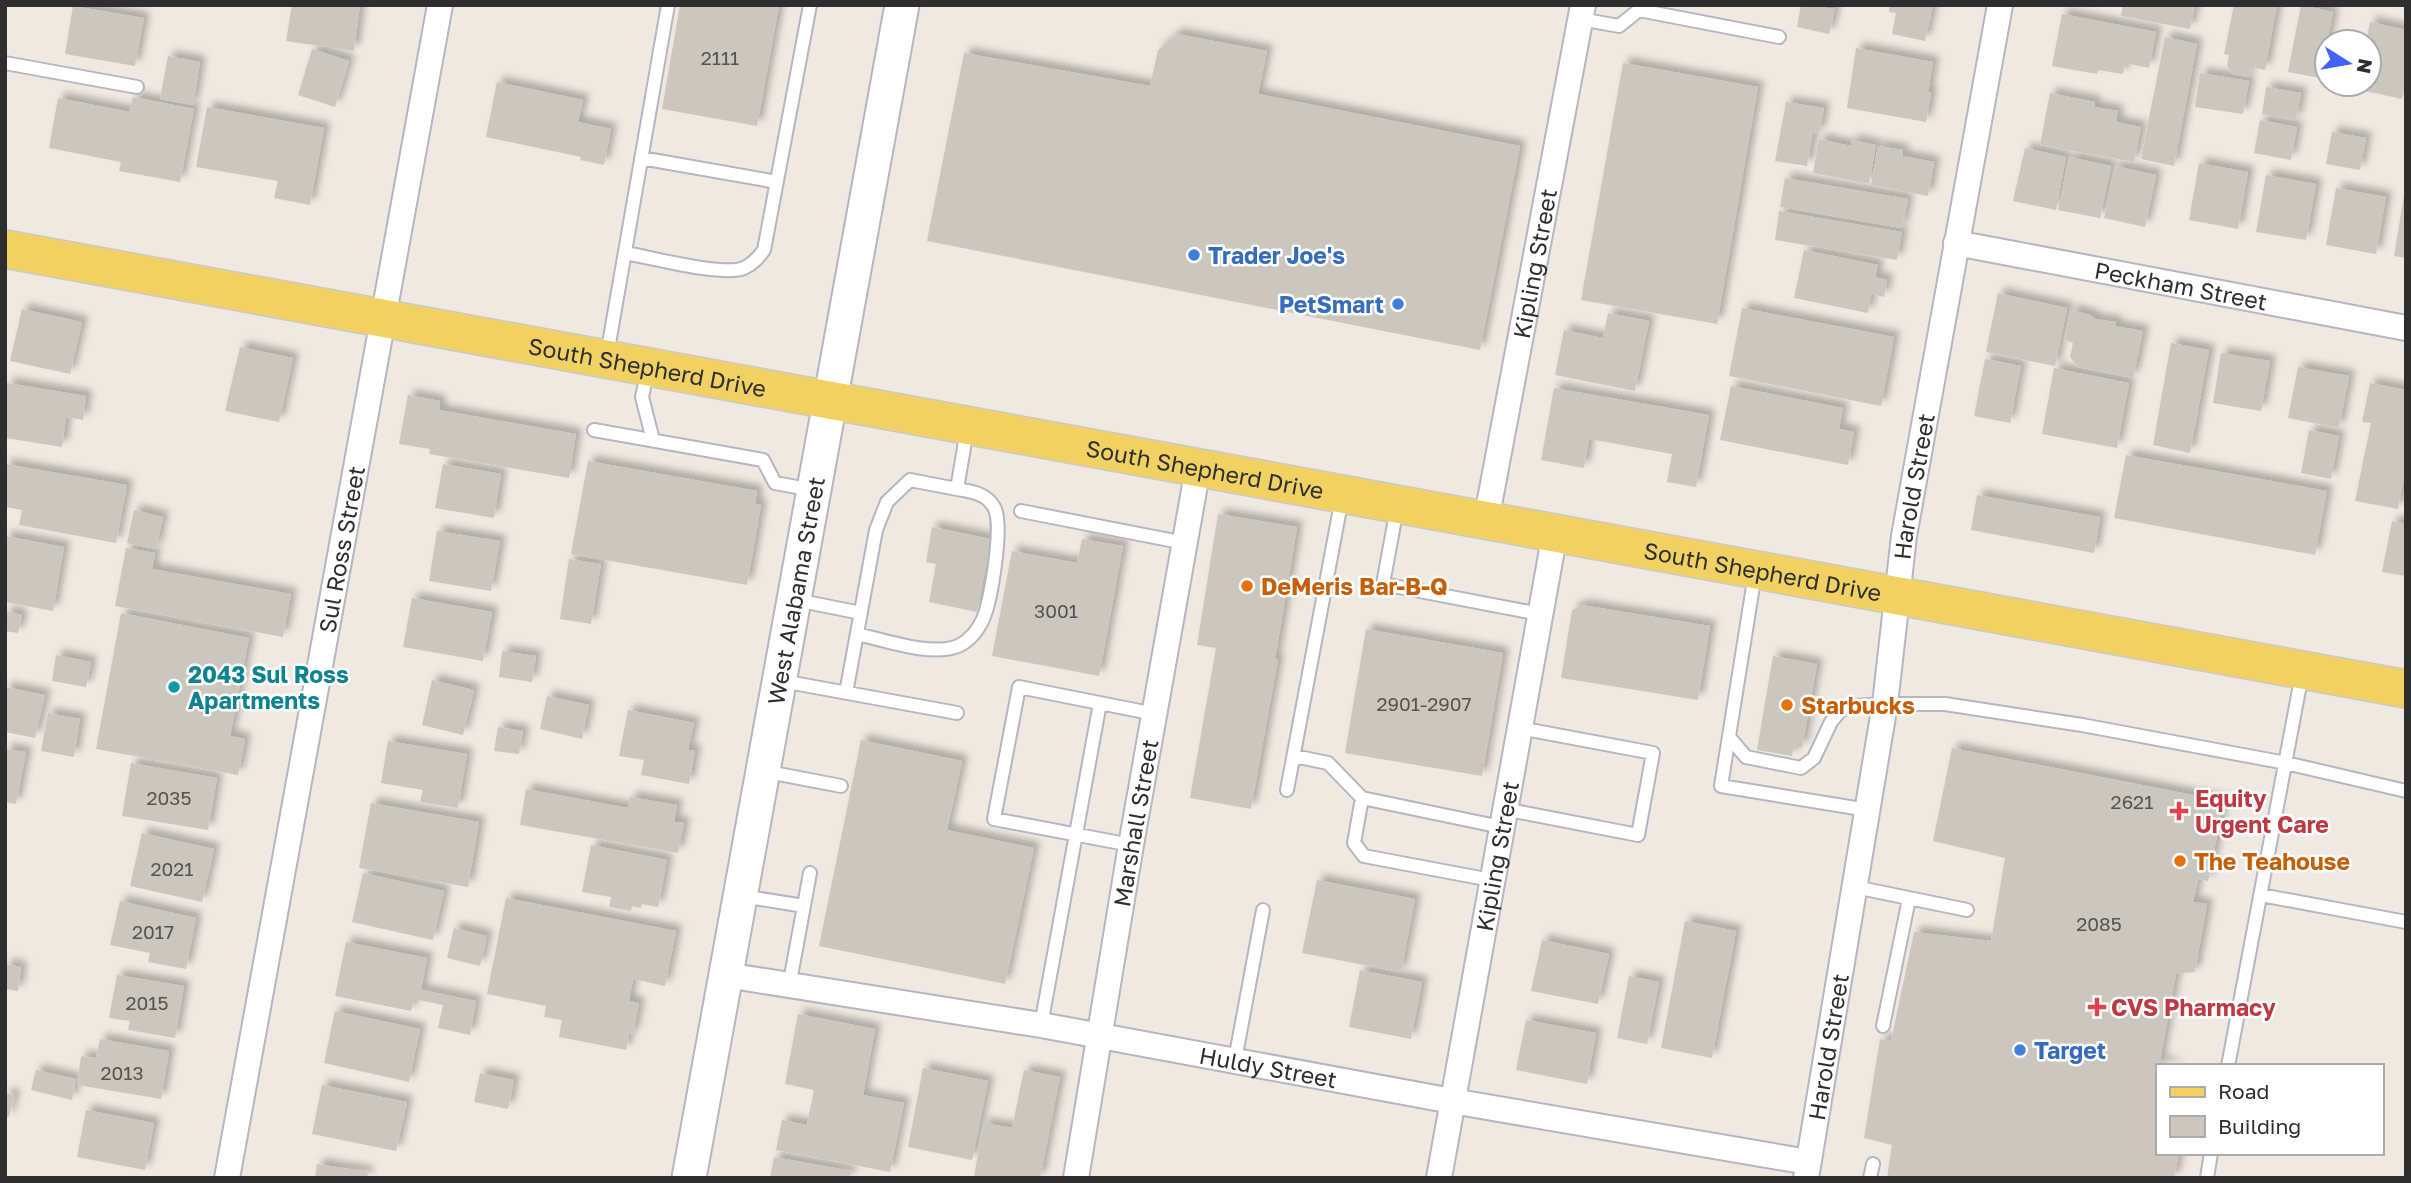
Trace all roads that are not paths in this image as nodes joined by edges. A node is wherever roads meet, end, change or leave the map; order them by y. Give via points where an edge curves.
1 (440, 5) edge
2 (668, 5) edge
3 (810, 5) edge
4 (902, 5) edge
5 (2000, 5) edge
6 (1581, 12) edge
7 (1779, 37) dead end
8 (5, 63) edge
9 (137, 87) dead end
10 (641, 158) junction
11 (777, 182) junction
12 (1956, 243) junction
13 (5, 249) edge
14 (625, 253) junction
15 (384, 318) junction
16 (2406, 328) edge
17 (606, 359) junction
18 (649, 367) junction
19 (829, 400) junction
20 (968, 426) junction
21 (594, 430) dead end
22 (653, 440) junction
23 (1198, 468) junction
24 (957, 489) junction
25 (813, 491) junction
26 (1343, 494) junction
27 (1398, 505) junction
28 (1021, 511) dead end
29 (1486, 521) junction
30 (1555, 533) junction
31 (1185, 543) junction
32 (1755, 570) junction
33 (1897, 597) junction
34 (794, 599) junction
35 (861, 613) junction
36 (1540, 614) junction
37 (857, 634) junction
38 (2303, 671) junction
39 (779, 681) junction
40 (2406, 689) edge
41 (846, 693) junction
42 (1100, 703) junction
43 (1885, 704) junction
44 (957, 713) dead end
45 (1154, 714) junction
46 (1519, 728) junction
47 (1729, 737) junction
48 (1294, 756) junction
49 (2286, 763) junction
50 (762, 771) junction
51 (841, 786) dead end
52 (1287, 790) dead end
53 (2406, 792) edge
54 (1362, 798) junction
55 (1868, 810) junction
56 (1503, 818) junction
57 (1076, 835) junction
58 (1131, 845) junction
59 (810, 873) dead end
60 (1491, 880) junction
61 (1855, 887) junction
62 (2261, 895) junction
63 (740, 896) junction
64 (1909, 899) junction
65 (804, 906) junction
66 (1263, 910) dead end
67 (1967, 911) dead end
68 (2406, 922) edge
69 (726, 975) junction
70 (789, 987) junction
71 (1041, 1025) junction
72 (1883, 1026) dead end
73 (1101, 1036) junction
74 (1235, 1060) junction
75 (2228, 1064) edge
76 (1452, 1101) junction
77 (2211, 1155) edge
78 (1873, 1164) dead end
79 (1807, 1170) edge
80 (227, 1178) edge
81 (689, 1178) edge
82 (1076, 1178) edge
83 (1439, 1178) edge
84 (1870, 1178) edge
85 (2207, 1178) edge

1 - 15 street, Sul Ross Street
2 - 10 lane
3 - 11 lane
4 - 19 street, West Alabama Street
5 - 12 street, Harold Street
6 - 7 lane via 1619,26 1639,10
6 - 29 street, Kipling Street
8 - 9 lane
10 - 11 lane
10 - 14 lane
11 - 14 lane via 764,250 741,270
12 - 16 street, Peckham Street
12 - 33 street, Harold Street
13 - 15 main road, South Shepherd Drive
14 - 17 lane
15 - 17 main road, South Shepherd Drive
15 - 80 street, Sul Ross Street
17 - 18 main road, South Shepherd Drive
18 - 19 main road, South Shepherd Drive
18 - 22 lane via 642,397
19 - 20 main road, South Shepherd Drive
19 - 25 street, West Alabama Street
20 - 23 main road, South Shepherd Drive
20 - 24 lane
21 - 22 lane
22 - 25 lane via 764,460 775,483
23 - 26 main road, South Shepherd Drive
23 - 31 street, Marshall Street
24 - 35 lane via 910,480 887,502 876,530
24 - 37 lane via 982,494 999,520 984,617 974,634 958,646 936,650
25 - 34 street, West Alabama Street
26 - 27 main road, South Shepherd Drive
26 - 48 lane
27 - 29 main road, South Shepherd Drive
27 - 36 lane via 1383,584
28 - 31 lane
29 - 30 main road, South Shepherd Drive
30 - 32 main road, South Shepherd Drive
30 - 36 street, Kipling Street
31 - 45 street, Marshall Street
32 - 33 main road, South Shepherd Drive
32 - 47 lane
33 - 38 main road, South Shepherd Drive
33 - 43 street, Harold Street
34 - 35 lane
34 - 39 street, West Alabama Street
35 - 37 lane
36 - 46 street, Kipling Street
37 - 41 lane
38 - 40 main road, South Shepherd Drive
38 - 49 lane
39 - 41 lane
39 - 50 street, West Alabama Street
41 - 44 lane
42 - 45 lane
42 - 57 lane
42 - 57 lane via 1019,687 994,819
43 - 47 lane via 1841,710 1814,758 1801,768 1746,757
43 - 49 lane via 1945,704
43 - 55 street, Harold Street
45 - 58 street, Marshall Street
46 - 56 street, Kipling Street
46 - 56 lane via 1653,753 1638,835
47 - 55 lane via 1721,786
48 - 52 lane
48 - 54 lane via 1328,762
49 - 53 lane
49 - 62 lane
50 - 51 lane
50 - 63 street, West Alabama Street
54 - 56 lane
54 - 60 lane via 1354,843 1364,856
55 - 61 street, Harold Street
56 - 60 street, Kipling Street
57 - 58 lane
57 - 71 lane
58 - 73 street, Marshall Street
59 - 65 lane
60 - 76 street, Kipling Street
61 - 64 lane
61 - 79 street, Harold Street
62 - 68 lane
62 - 75 lane
63 - 65 lane
63 - 69 street, West Alabama Street
64 - 67 lane
64 - 72 lane
65 - 70 lane
66 - 74 lane
69 - 70 street, Huldy Street
69 - 81 street, West Alabama Street
70 - 71 street, Huldy Street
71 - 73 street, Huldy Street
73 - 74 street, Huldy Street
73 - 82 street, Marshall Street
74 - 76 street, Huldy Street
76 - 79 street, Huldy Street
76 - 83 street, Kipling Street
77 - 85 lane
78 - 84 lane

